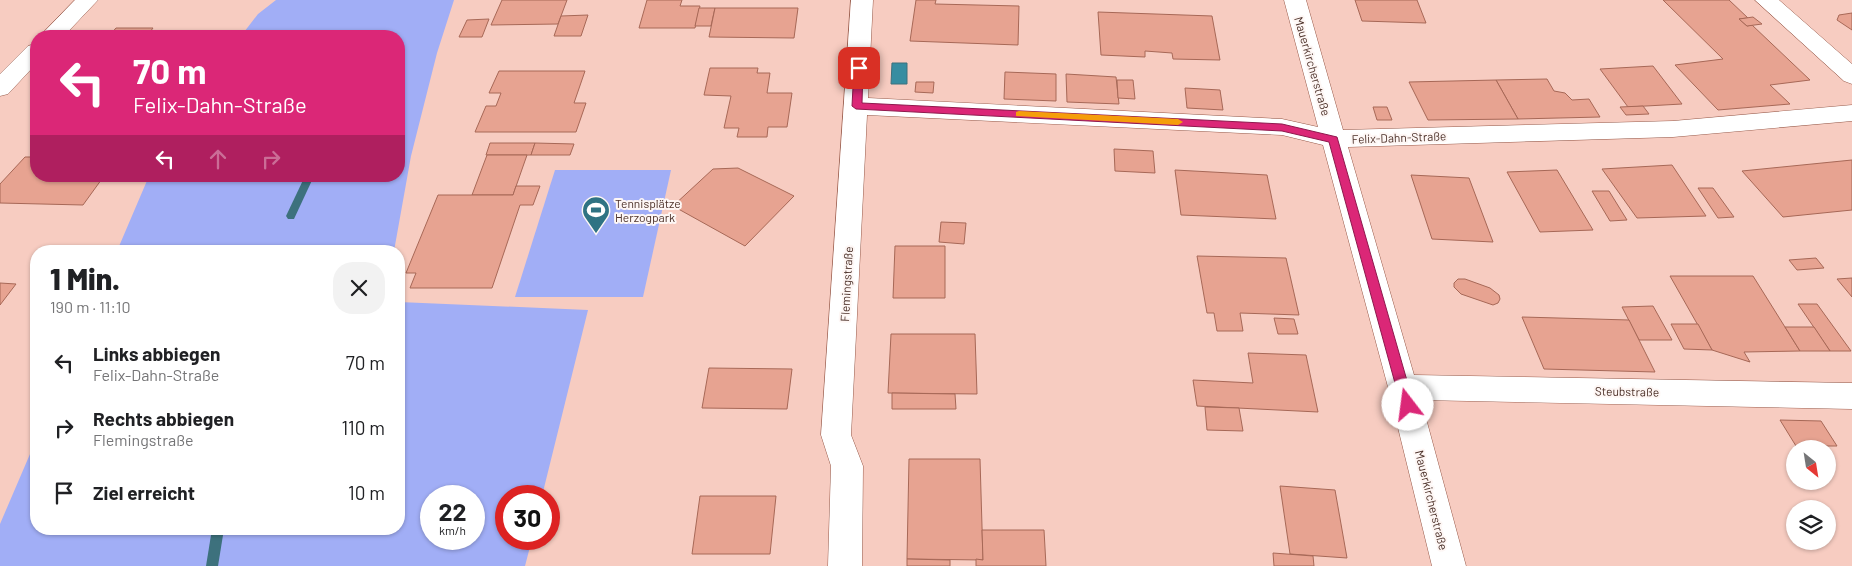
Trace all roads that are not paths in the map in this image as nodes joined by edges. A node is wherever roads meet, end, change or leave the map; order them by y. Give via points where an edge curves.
1 (86, 0) edge
2 (862, 0) edge
3 (1295, 0) edge
4 (1766, 0) edge
5 (57, 30) edge
6 (30, 57) edge
7 (1852, 76) edge
8 (0, 88) edge
9 (856, 106) junction
10 (1852, 113) edge
11 (1334, 139) junction
12 (1403, 387) junction
13 (1852, 396) edge
14 (845, 566) edge
15 (1449, 566) edge

1 - 5 street
2 - 9 street, Flemingstraße
3 - 11 street, Mauerkircherstraße
4 - 7 street
6 - 8 street
9 - 11 street, Felix-Dahn-Straße via 1282,127
9 - 14 street, Flemingstraße via 836,435 847,466
10 - 11 street, Felix-Dahn-Straße via 1673,129
11 - 12 street, Mauerkircherstraße
12 - 13 street, Steubstraße
12 - 15 street, Mauerkircherstraße

